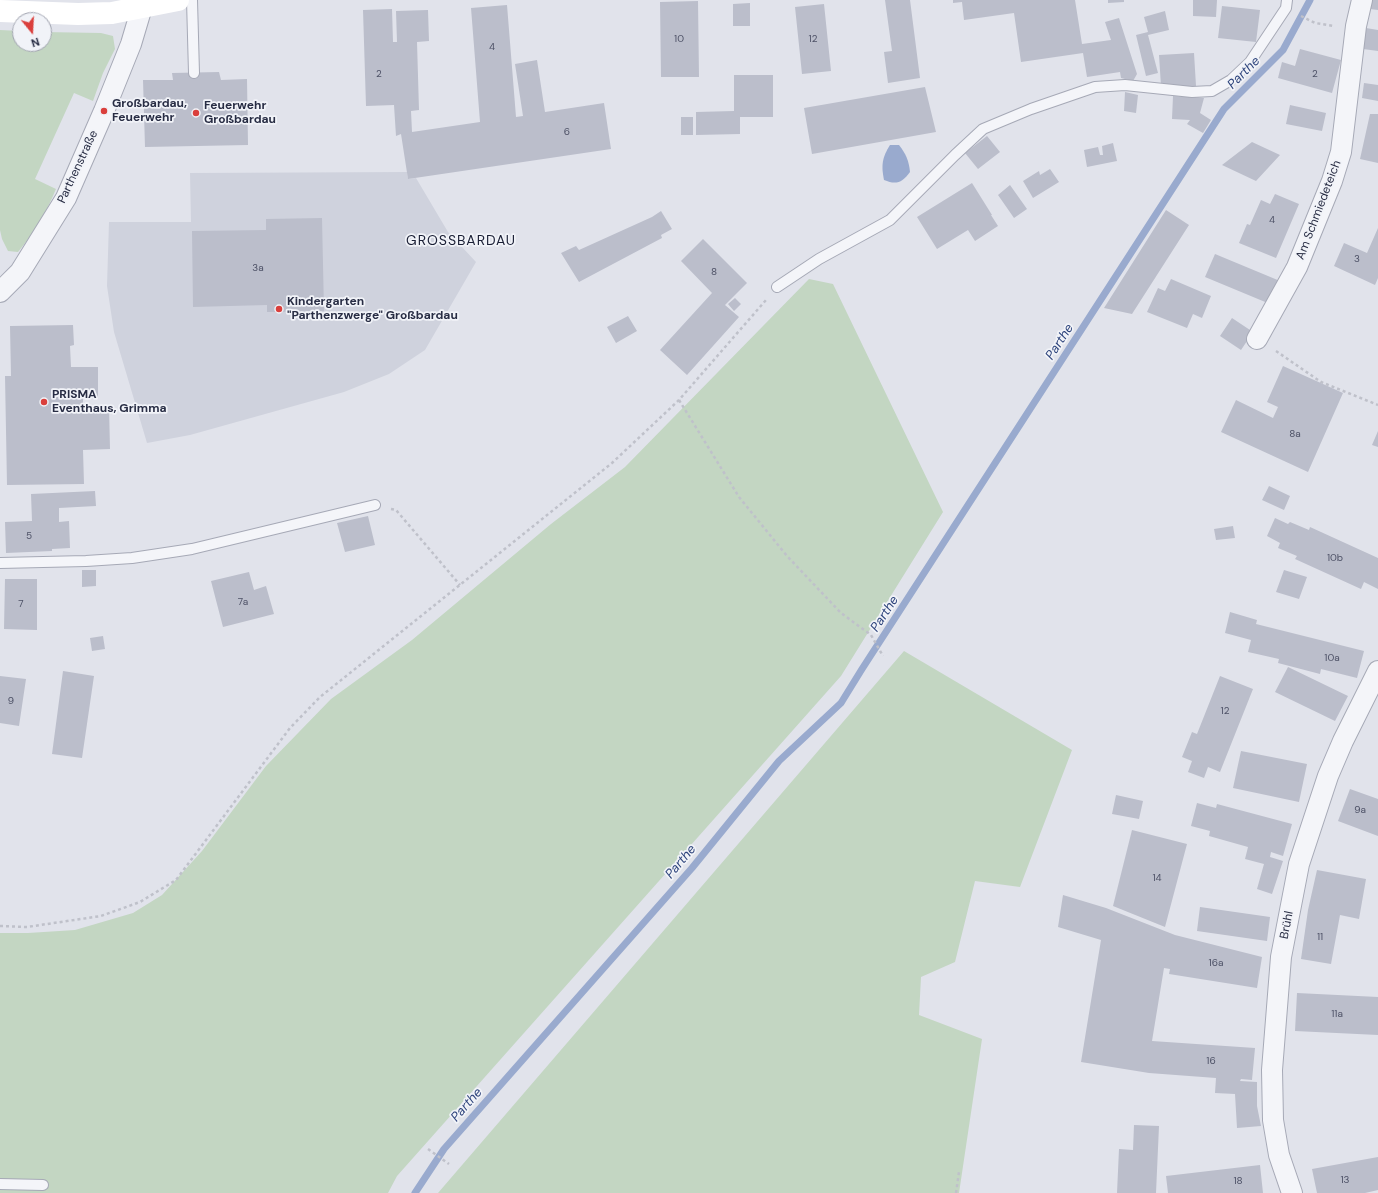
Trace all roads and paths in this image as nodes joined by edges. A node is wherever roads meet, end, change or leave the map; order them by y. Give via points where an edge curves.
1 (178, 0) edge
2 (192, 0) edge
3 (1287, 0) edge
4 (1362, 0) edge
5 (142, 7) junction
6 (0, 11) edge
7 (1301, 16) dead end
8 (1315, 22) dead end
9 (194, 73) dead end
10 (777, 287) joint
11 (0, 292) edge
12 (1257, 339) joint
13 (679, 400) junction
14 (1378, 405) edge
15 (375, 505) joint
16 (0, 563) edge
17 (460, 585) junction
18 (884, 656) dead end
19 (1378, 671) edge
20 (0, 926) edge
21 (428, 1149) dead end
22 (450, 1164) dead end
23 (959, 1172) dead end
24 (0, 1184) edge
25 (43, 1185) dead end
26 (956, 1193) edge
27 (1292, 1193) edge

1 - 5 street
2 - 9 lane
3 - 10 lane via 1286,8 1250,62 1231,80 1212,91 1192,92 1125,85 1095,87 1031,109 983,130 890,220
4 - 12 street, Am Schmiedeteich via 1356,26 1341,152 1335,174 1297,267
5 - 6 street via 112,13 78,14
5 - 11 street, Parthenstraße via 131,44 66,198 20,272
7 - 8 path
10 - 13 path
12 - 14 path via 1321,382
13 - 17 path via 612,463
13 - 18 path via 739,497 787,556 841,613 871,635
15 - 16 lane via 162,554 86,561
15 - 17 path via 396,510
17 - 20 path via 320,697 290,728 176,880 140,902 101,916 27,928
19 - 27 street, Brühl via 1342,741 1328,776 1300,864 1281,957 1272,1070 1273,1120 1279,1155
21 - 22 path
23 - 26 path
24 - 25 lane

